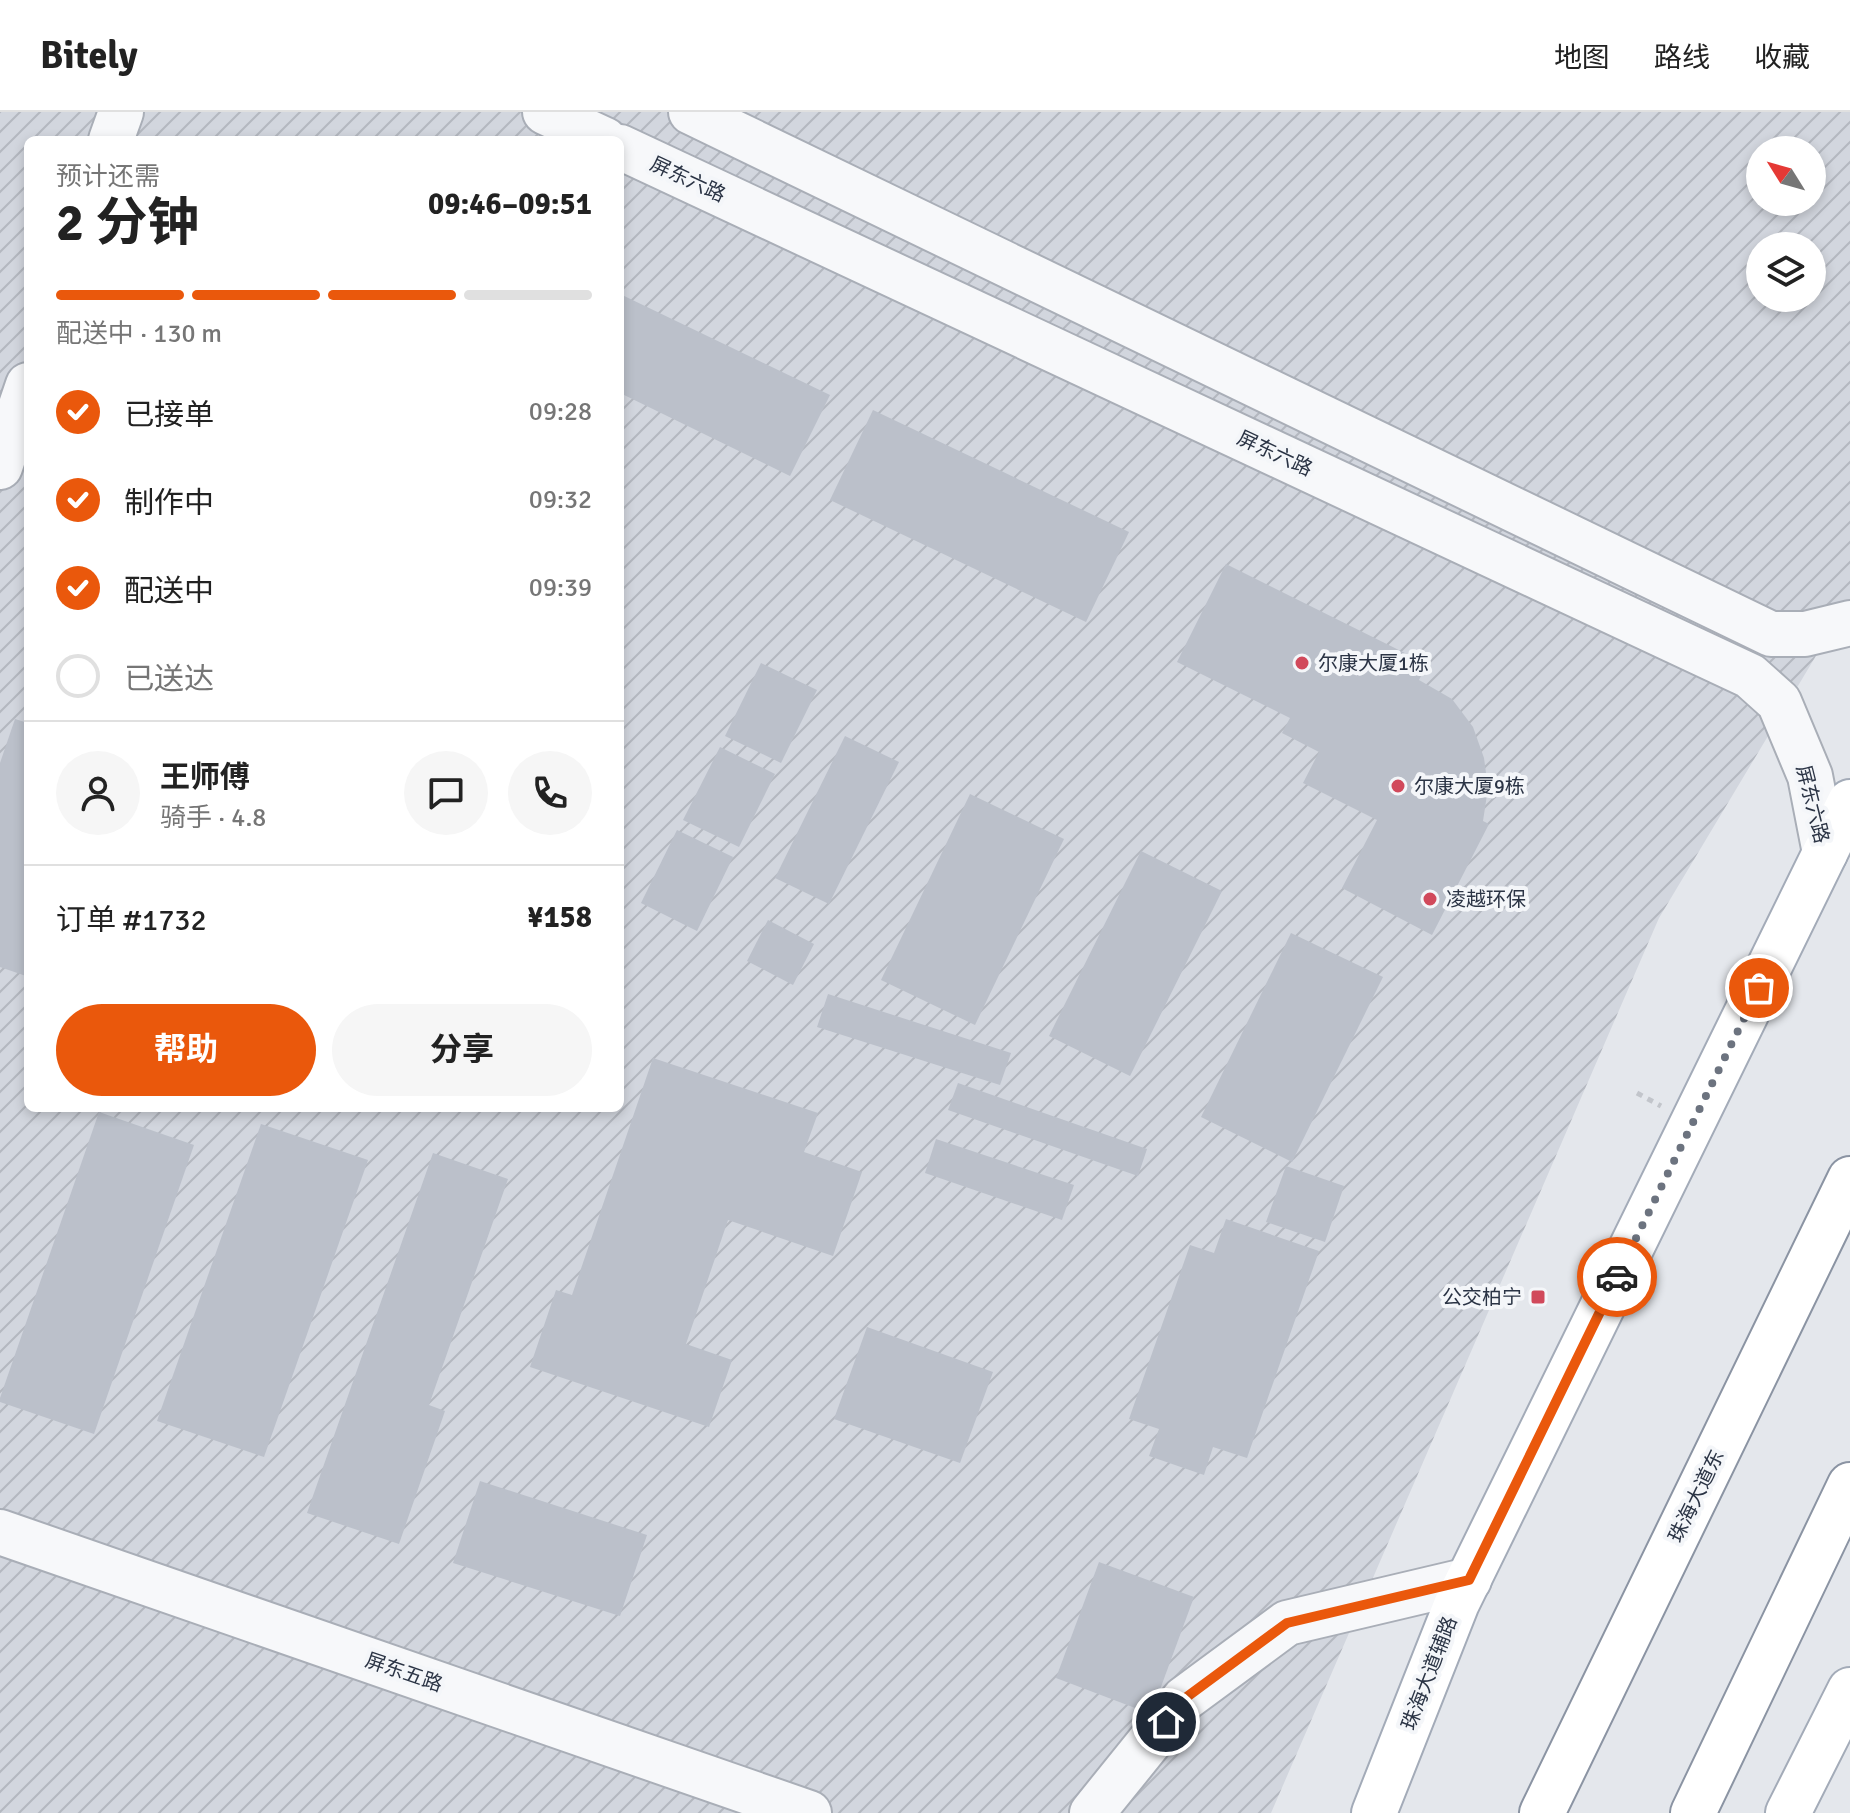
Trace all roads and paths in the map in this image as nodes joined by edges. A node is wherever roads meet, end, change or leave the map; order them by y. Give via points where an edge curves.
1 (121, 112) edge
2 (545, 112) edge
3 (691, 112) edge
4 (112, 136) edge
5 (596, 136) edge
6 (624, 149) edge
7 (24, 397) edge
8 (0, 467) edge
9 (1850, 623) edge
10 (1850, 802) edge
11 (1825, 853) junction
12 (1850, 1179) edge
13 (1850, 1485) edge
14 (0, 1532) edge
15 (1469, 1580) junction
16 (1850, 1690) edge
17 (809, 1813) edge
18 (1092, 1813) edge
19 (1374, 1813) edge
20 (1542, 1813) edge
21 (1693, 1813) edge
22 (1788, 1813) edge

1 - 4 street
2 - 5 street
3 - 9 street via 1771,634 1805,634
6 - 11 street, 屏东六路 via 1750,676 1779,702 1818,806
7 - 8 street
10 - 11 main road, 珠海大道辅路
11 - 15 main road, 珠海大道辅路
12 - 20 main road, 珠海大道东
13 - 21 main road
14 - 17 street, 屏东五路
15 - 18 street via 1287,1623 1184,1699
15 - 19 main road, 珠海大道辅路
16 - 22 main road

